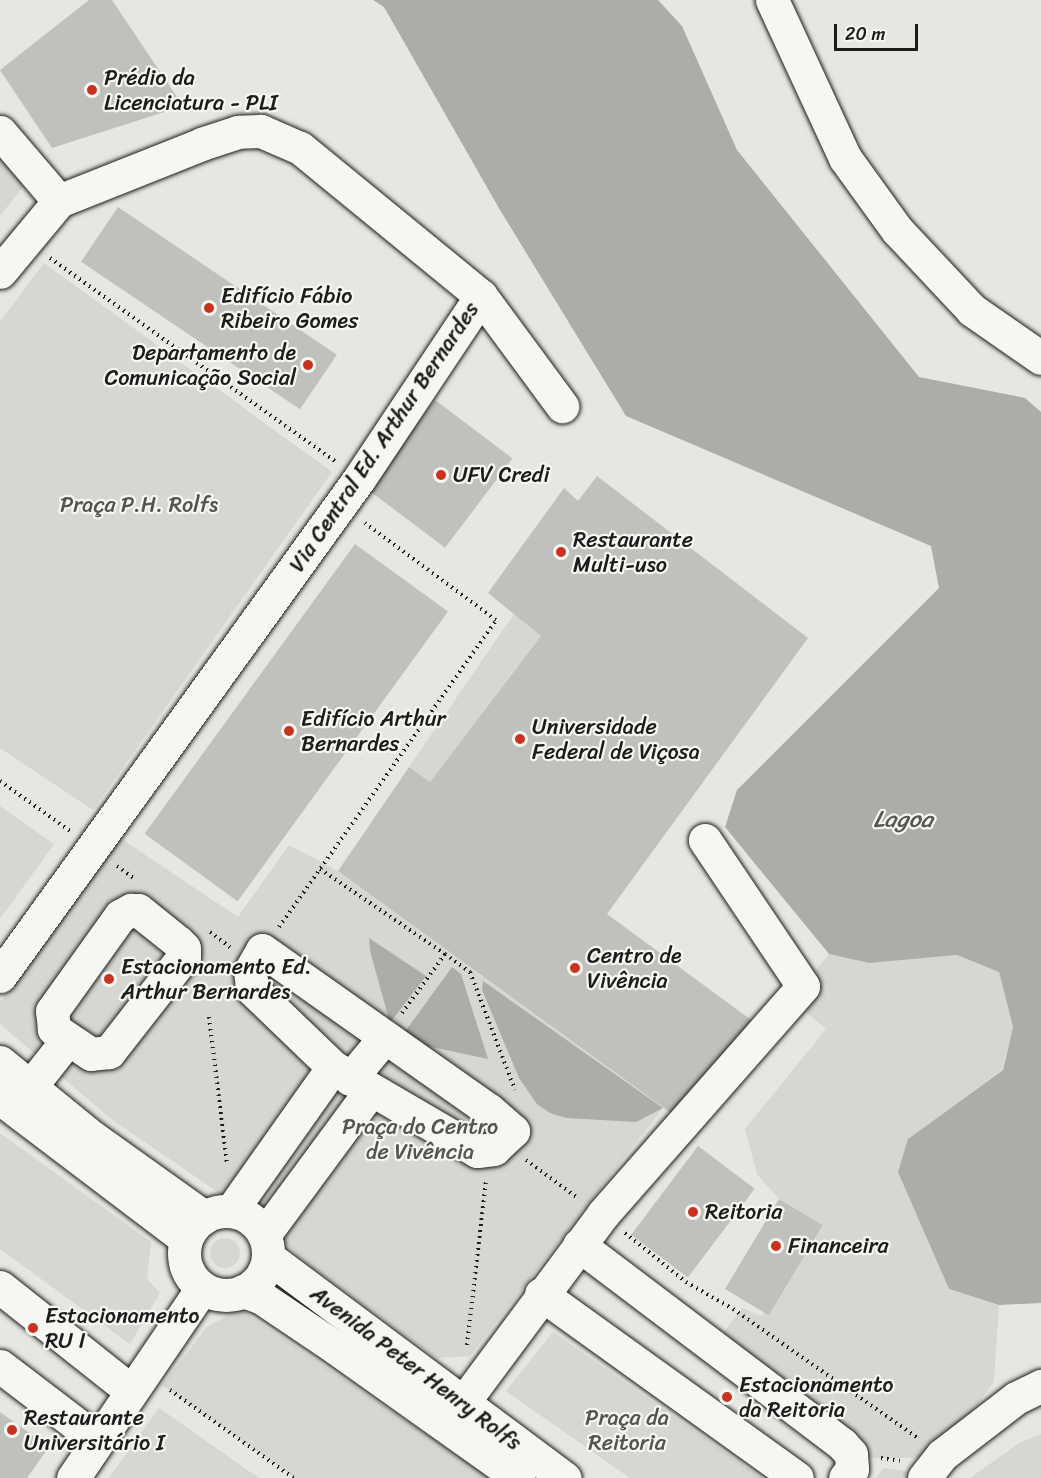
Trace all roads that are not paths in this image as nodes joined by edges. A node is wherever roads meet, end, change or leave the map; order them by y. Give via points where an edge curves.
1 (772, 0) edge
2 (0, 132) edge
3 (58, 201) junction
4 (0, 272) edge
5 (481, 296) junction
6 (1041, 358) edge
7 (562, 406) dead end
8 (705, 840) dead end
9 (0, 976) edge
10 (384, 1038) junction
11 (68, 1039) dead end
12 (0, 1062) edge
13 (351, 1079) junction
14 (30, 1087) junction
15 (0, 1098) edge
16 (207, 1223) junction
17 (579, 1245) junction
18 (266, 1246) junction
19 (0, 1287) edge
20 (202, 1288) junction
21 (243, 1291) junction
22 (541, 1294) junction
23 (0, 1366) edge
24 (1041, 1386) edge
25 (130, 1390) junction
26 (462, 1404) junction
27 (97, 1440) junction
28 (848, 1466) edge
29 (929, 1472) edge
30 (73, 1478) edge
31 (519, 1478) edge
32 (566, 1478) edge
33 (797, 1478) edge

1 - 6 main road via 845,158 897,230 972,310
2 - 3 main road
3 - 4 main road, Via Central Ed. Arthur Bernardes
3 - 5 main road, Via Central Ed. Arthur Bernardes via 202,144 238,132 261,131 300,148
5 - 7 main road
5 - 9 main road, Via Central Ed. Arthur Bernardes via 359,479
8 - 17 main road via 803,986
10 - 13 main road
10 - 13 main road via 258,957 249,980 252,989
10 - 13 main road via 501,1141 477,1152
11 - 14 main road
12 - 14 main road
13 - 16 main road
13 - 18 main road
14 - 16 main road
15 - 16 main road
16 - 18 main road via 256,1223
16 - 20 main road via 186,1269
17 - 22 main road
17 - 28 main road
18 - 21 main road via 260,1277
18 - 26 main road, Avenida Peter Henry Rolfs
19 - 25 main road
20 - 21 main road via 230,1295
20 - 25 main road
21 - 31 main road, Avenida Peter Henry Rolfs via 262,1299 336,1348
22 - 26 main road
22 - 33 main road
23 - 27 main road
24 - 29 main road via 1016,1398 942,1455
25 - 27 main road
26 - 32 main road, Avenida Peter Henry Rolfs
27 - 30 main road

